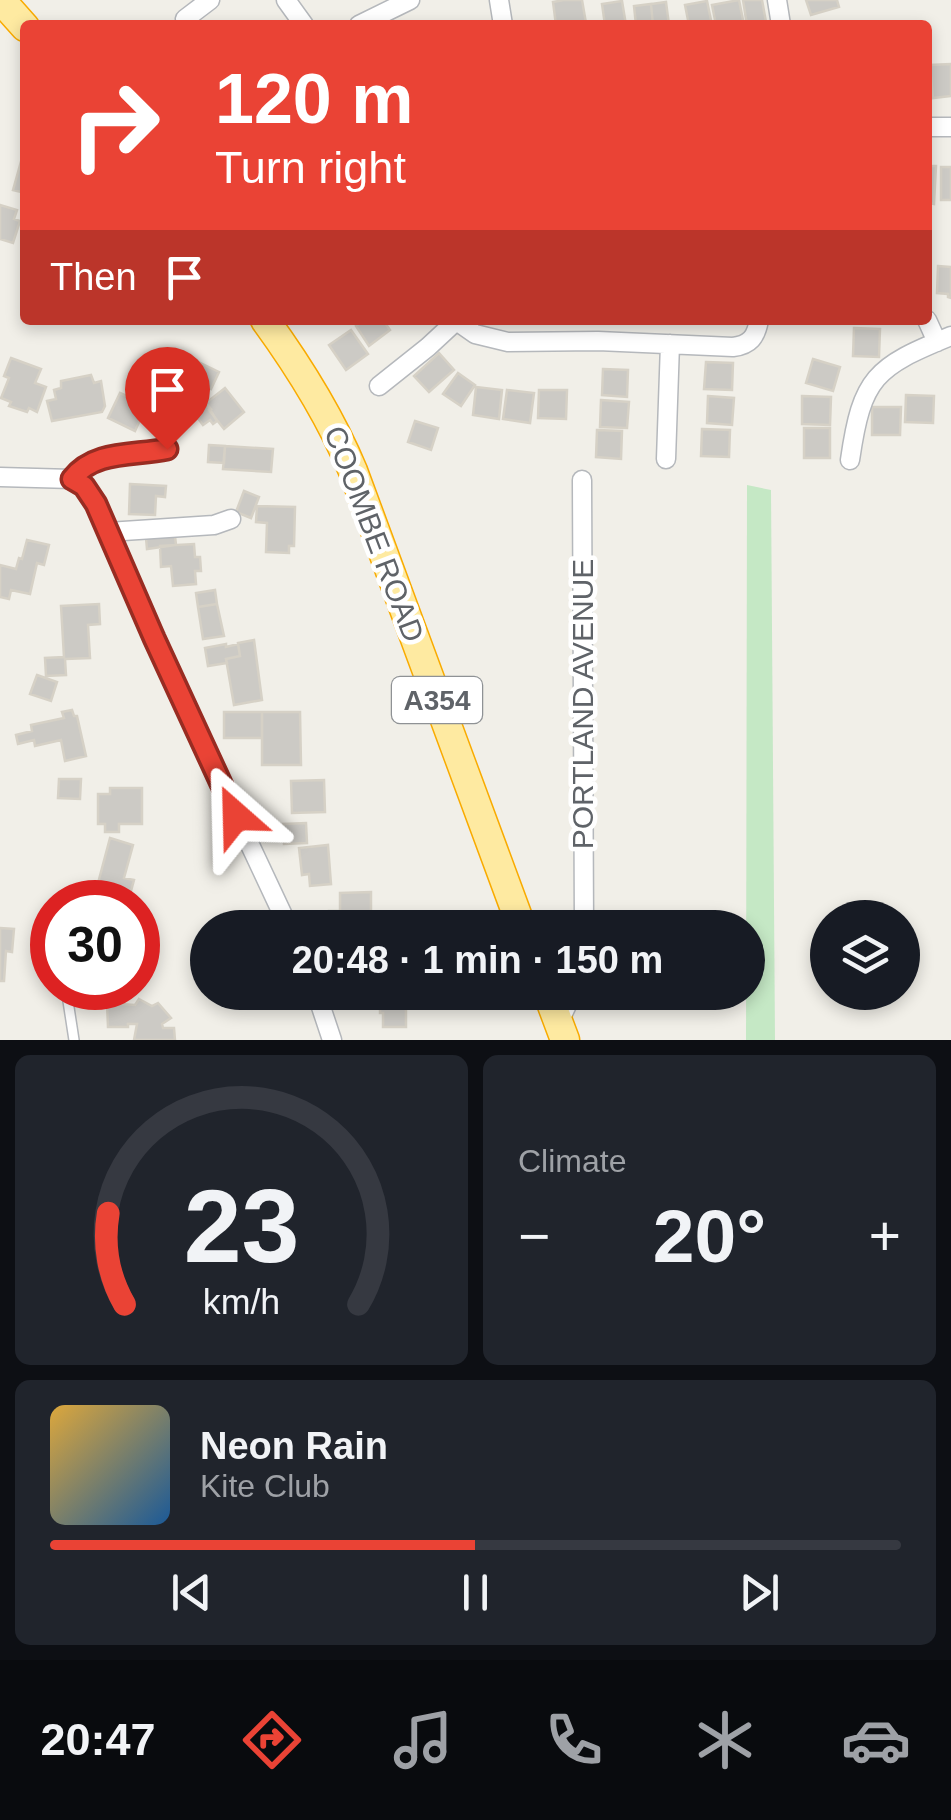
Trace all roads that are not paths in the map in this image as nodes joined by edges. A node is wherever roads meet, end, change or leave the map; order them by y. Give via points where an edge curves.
1 (1, 0) edge
2 (210, 0) edge
3 (410, 0) edge
4 (186, 19) dead end
5 (369, 20) edge
6 (20, 21) edge
7 (268, 325) edge
8 (451, 325) edge
9 (463, 325) edge
10 (758, 325) edge
11 (944, 339) edge
12 (670, 344) junction
13 (379, 386) dead end
14 (167, 449) dead end
15 (666, 458) dead end
16 (850, 460) dead end
17 (0, 477) edge
18 (72, 479) junction
19 (582, 480) dead end
20 (230, 519) dead end
21 (108, 532) junction
22 (281, 910) edge
23 (515, 910) edge
24 (584, 910) edge
25 (69, 1010) edge
26 (322, 1010) edge
27 (74, 1040) edge
28 (332, 1040) edge

1 - 6 highway
2 - 4 street
3 - 5 street
7 - 23 highway, COOMBE ROAD / A354 via 316,394 354,471
8 - 13 street
9 - 12 street via 508,342
10 - 12 street via 742,346
11 - 16 street via 881,372 862,399
12 - 15 street
14 - 18 street via 99,459
17 - 18 street
18 - 21 street via 84,486
19 - 24 street, PORTLAND AVENUE
20 - 21 street
21 - 22 street
25 - 27 lane
26 - 28 street

